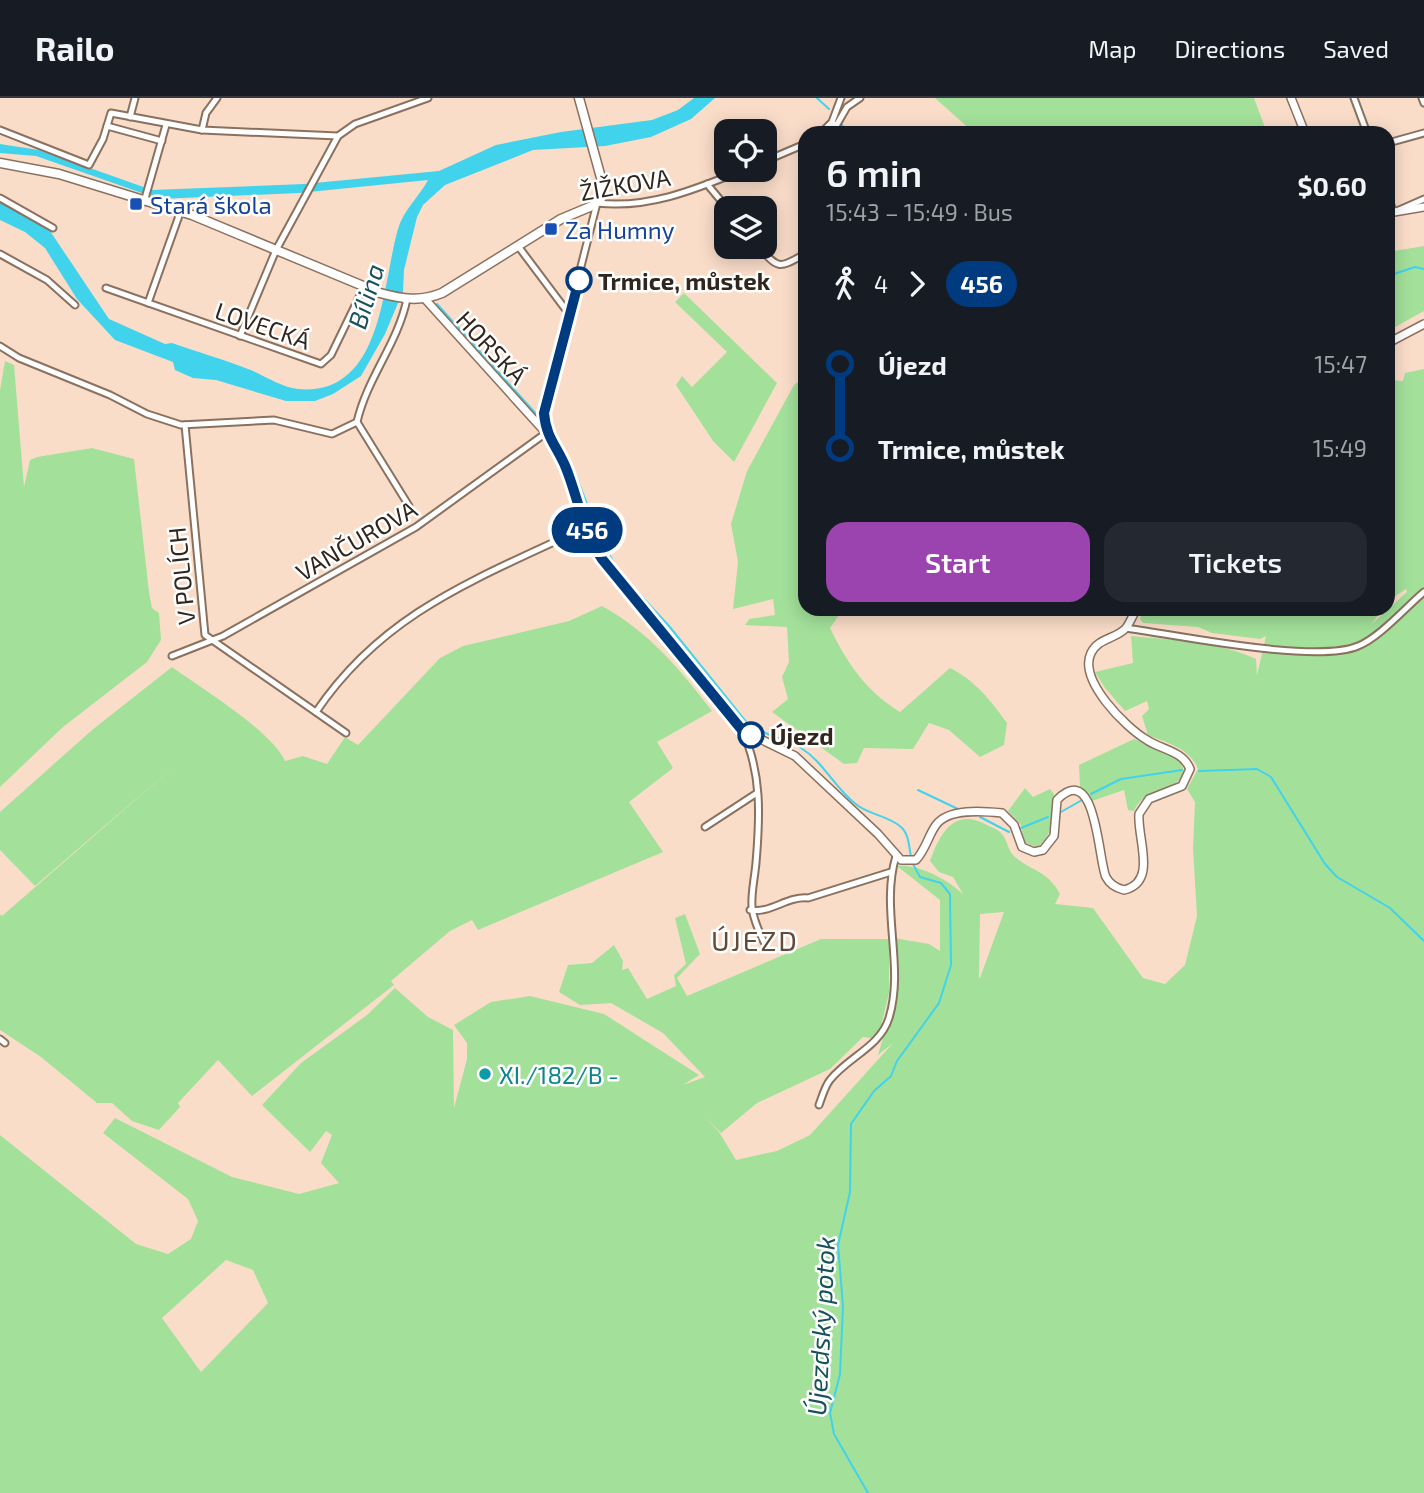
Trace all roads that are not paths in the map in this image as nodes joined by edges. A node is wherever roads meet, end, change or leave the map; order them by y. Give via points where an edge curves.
1 (135, 98) edge
2 (217, 98) edge
3 (428, 98) edge
4 (579, 98) edge
5 (841, 98) edge
6 (860, 98) edge
7 (1291, 98) edge
8 (1354, 98) edge
9 (1422, 98) edge
10 (1424, 103) edge
11 (131, 117) junction
12 (834, 124) junction
13 (166, 125) junction
14 (831, 126) edge
15 (1302, 126) edge
16 (1364, 126) edge
17 (107, 127) junction
18 (0, 130) edge
19 (202, 130) junction
20 (1424, 133) edge
21 (338, 136) junction
22 (162, 141) junction
23 (1395, 142) edge
24 (798, 147) edge
25 (777, 156) edge
26 (0, 163) edge
27 (714, 181) edge
28 (707, 184) junction
29 (717, 196) edge
30 (0, 198) edge
31 (145, 200) junction
32 (1424, 200) edge
33 (597, 203) junction
34 (1424, 206) edge
35 (1395, 211) edge
36 (1395, 211) edge
37 (180, 213) junction
38 (53, 228) dead end
39 (518, 246) junction
40 (276, 250) junction
41 (0, 254) edge
42 (798, 258) edge
43 (770, 259) edge
44 (364, 287) junction
45 (106, 288) dead end
46 (404, 299) junction
47 (425, 299) junction
48 (148, 303) junction
49 (75, 305) dead end
50 (569, 314) junction
51 (1424, 324) edge
52 (240, 336) junction
53 (1395, 340) edge
54 (0, 346) edge
55 (358, 422) junction
56 (185, 425) junction
57 (546, 433) junction
58 (409, 506) dead end
59 (586, 527) junction
60 (1424, 592) edge
61 (1133, 616) edge
62 (1126, 628) junction
63 (210, 640) junction
64 (172, 656) dead end
65 (316, 712) junction
66 (742, 730) junction
67 (346, 733) dead end
68 (757, 793) junction
69 (705, 827) dead end
70 (896, 856) junction
71 (891, 872) junction
72 (750, 910) junction
73 (764, 942) dead end
74 (819, 1104) dead end

1 - 11 street
2 - 19 street via 206,113
3 - 21 street via 355,124
4 - 33 main road via 603,189
5 - 12 street
6 - 12 street via 846,107
7 - 15 street
8 - 16 street
9 - 10 street
11 - 13 street
11 - 17 street via 111,113
12 - 14 street
13 - 19 street
13 - 22 street
17 - 18 street via 89,165
17 - 22 street
19 - 21 street
20 - 23 street
21 - 40 street
22 - 31 street
24 - 25 street
26 - 31 main road, ŽIŽKOVA via 59,174
27 - 28 street, ŽIŽKOVA
28 - 29 street
28 - 33 street, ŽIŽKOVA via 678,196
30 - 38 street
31 - 37 main road, ŽIŽKOVA
32 - 35 street
33 - 39 main road, ŽIŽKOVA via 573,212
33 - 50 street
34 - 36 street
37 - 40 main road, ŽIŽKOVA
37 - 48 street
39 - 47 main road, ŽIŽKOVA
39 - 50 street
40 - 44 main road, ŽIŽKOVA
40 - 52 street
41 - 49 street via 47,280
42 - 43 street via 782,266
44 - 46 main road, ŽIŽKOVA
44 - 52 street, LOVECKÁ via 326,363
45 - 48 street, LOVECKÁ
46 - 47 main road, ŽIŽKOVA
46 - 55 street via 404,315 363,397
47 - 57 street, HORSKÁ
48 - 52 street, LOVECKÁ
50 - 57 street via 544,413
51 - 53 street
54 - 56 street via 147,414
55 - 56 street via 332,434 274,419
55 - 58 street
56 - 63 street, V POLÍCH via 205,635
57 - 59 street, HORSKÁ via 566,469
57 - 63 street, VANČUROVA via 416,527
59 - 65 street via 398,623 363,653
59 - 66 street, HORSKÁ via 610,571
60 - 62 street via 1362,645 1341,653
61 - 62 street
62 - 70 street via 1090,654 1092,682 1135,732 1180,755 1191,769 1182,786 1149,799 1139,814 1144,863 1134,888 1124,890 1111,883 1089,802 1071,791 1057,800 1054,836 1043,850 1022,848 1014,825 1002,813 967,813 946,816 936,825 916,860
63 - 64 street, VANČUROVA
63 - 65 street, V POLÍCH
65 - 67 street, V POLÍCH
66 - 68 street via 755,757
66 - 70 street via 795,756
68 - 69 street
68 - 72 street
70 - 71 street
71 - 72 street via 808,898 795,897 760,912
71 - 74 street via 894,987 890,1016 881,1035 828,1081
72 - 73 street

